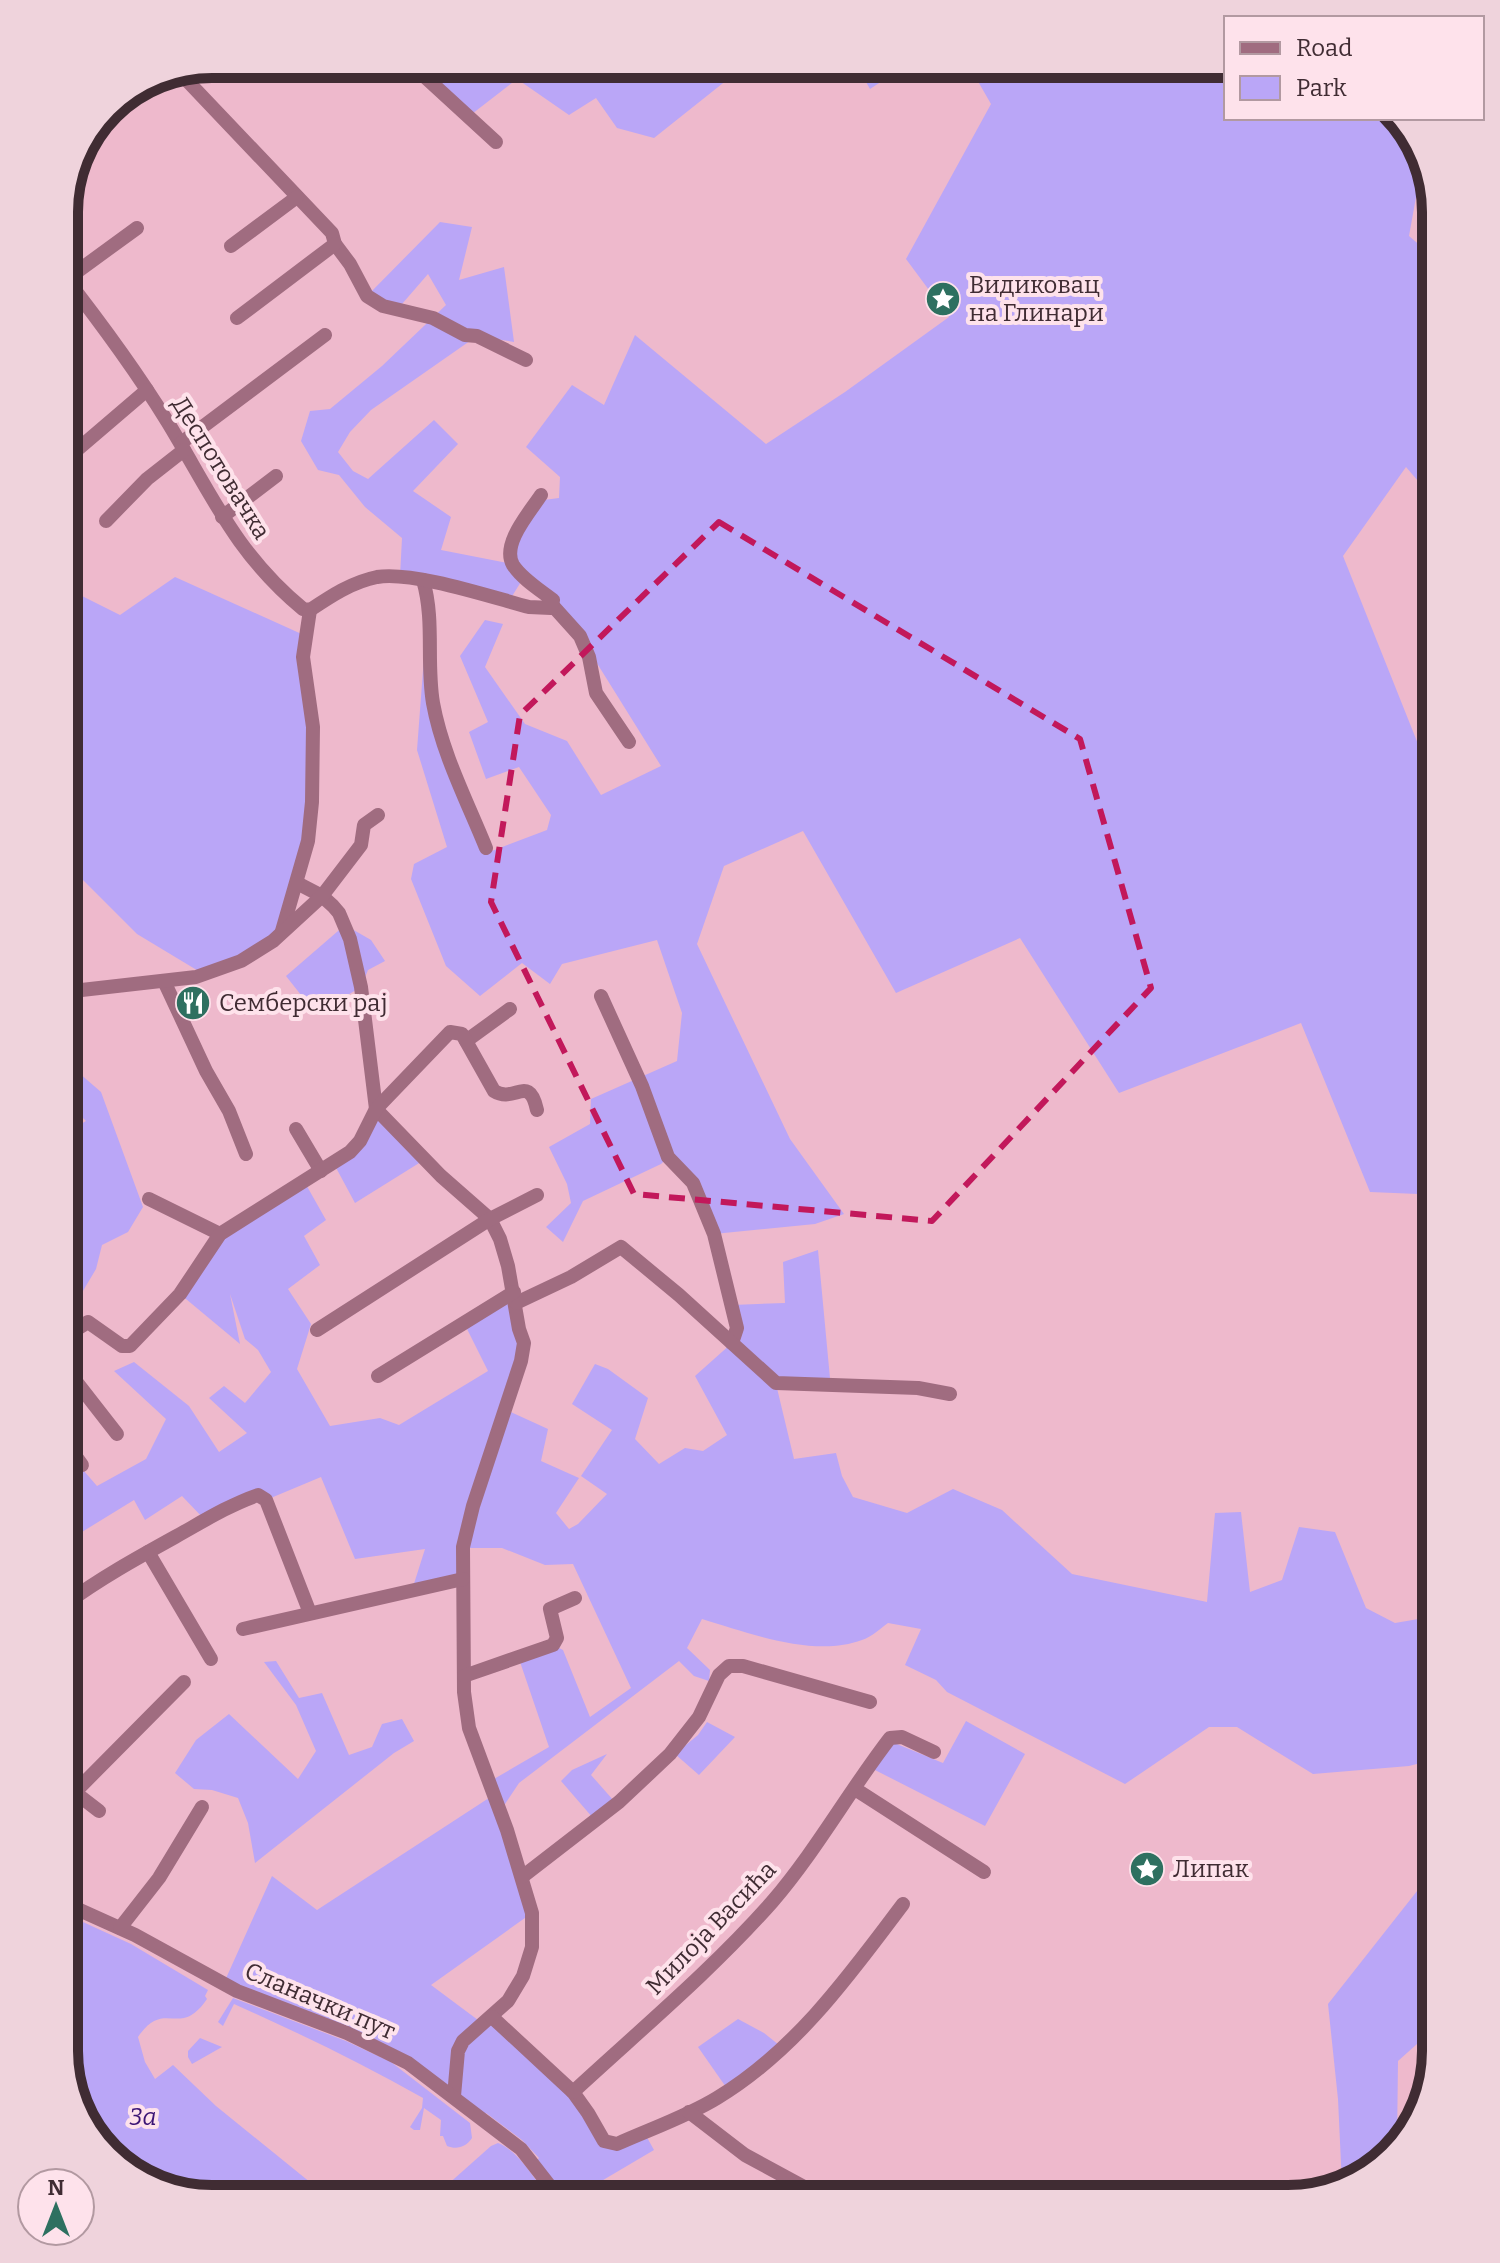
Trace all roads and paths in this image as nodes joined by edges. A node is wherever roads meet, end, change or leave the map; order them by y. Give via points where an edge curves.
1 (426, 78) edge
2 (187, 81) edge
3 (496, 142) dead end
4 (297, 197) junction
5 (137, 228) dead end
6 (335, 244) junction
7 (231, 246) dead end
8 (78, 269) edge
9 (78, 294) edge
10 (237, 318) dead end
11 (325, 335) dead end
12 (526, 360) dead end
13 (147, 390) junction
14 (182, 447) junction
15 (78, 449) edge
16 (276, 476) dead end
17 (541, 495) dead end
18 (222, 517) junction
19 (106, 521) dead end
20 (423, 580) junction
21 (553, 606) junction
22 (310, 610) junction
23 (629, 742) dead end
24 (378, 815) dead end
25 (486, 848) dead end
26 (297, 883) junction
27 (322, 896) junction
28 (282, 932) junction
29 (164, 981) junction
30 (78, 990) edge
31 (601, 996) dead end
32 (510, 1009) dead end
33 (466, 1041) junction
34 (376, 1109) junction
35 (537, 1110) dead end
36 (296, 1129) dead end
37 (246, 1154) dead end
38 (321, 1171) junction
39 (537, 1195) dead end
40 (149, 1199) dead end
41 (490, 1219) junction
42 (220, 1234) junction
43 (515, 1298) junction
44 (78, 1328) edge
45 (317, 1330) dead end
46 (732, 1343) junction
47 (378, 1376) dead end
48 (78, 1384) edge
49 (950, 1394) dead end
50 (117, 1434) dead end
51 (78, 1459) edge
52 (82, 1465) dead end
53 (148, 1552) junction
54 (463, 1579) junction
55 (78, 1595) edge
56 (575, 1598) dead end
57 (310, 1613) junction
58 (243, 1629) dead end
59 (211, 1659) dead end
60 (464, 1676) junction
61 (184, 1682) dead end
62 (870, 1702) dead end
63 (934, 1752) dead end
64 (78, 1781) edge
65 (855, 1789) junction
66 (78, 1794) edge
67 (202, 1807) dead end
68 (99, 1811) dead end
69 (984, 1872) dead end
70 (522, 1877) junction
71 (903, 1904) dead end
72 (78, 1909) edge
73 (120, 1928) junction
74 (492, 2017) junction
75 (573, 2092) junction
76 (454, 2096) junction
77 (689, 2112) junction
78 (549, 2185) edge
79 (800, 2185) edge

1 - 3 street
2 - 4 street
4 - 6 street via 332,233
4 - 7 street
5 - 8 street
6 - 10 street
6 - 12 street via 367,296 383,306 433,318
9 - 13 street, Деспотовачка
11 - 14 street
13 - 14 street, Деспотовачка
13 - 15 street
14 - 18 street, Деспотовачка
14 - 19 street
16 - 18 street
17 - 21 street via 510,553 512,564 553,600
18 - 22 street, Деспотовачка via 260,569
20 - 21 street via 529,607
20 - 22 street via 365,580
20 - 25 street via 429,602 433,702
21 - 23 street via 580,636 596,693
22 - 26 street via 303,657 313,727 312,802
24 - 27 street via 364,825 361,845
26 - 27 street
26 - 28 street
27 - 28 street
27 - 34 street via 339,913 350,939
28 - 29 street via 241,961 205,975
29 - 30 street
29 - 37 street
31 - 46 street via 668,1157 693,1183 714,1234 737,1328
32 - 33 street
33 - 34 street via 458,1031 446,1034
33 - 35 street via 494,1091 529,1092
34 - 38 street via 360,1141
34 - 41 street
36 - 38 street
38 - 42 street
39 - 41 street
40 - 42 street
41 - 43 street
41 - 45 street
42 - 44 street via 180,1294 130,1346 88,1322
43 - 46 street via 571,1277 621,1247
43 - 47 street
43 - 54 street via 524,1343 521,1361 473,1506 463,1547
46 - 49 street via 776,1383
48 - 50 street
51 - 52 street
53 - 55 street
53 - 57 street via 229,1507 262,1496
53 - 59 street
54 - 57 street
54 - 60 street
56 - 60 street via 550,1609 557,1638 553,1645
57 - 58 street
60 - 70 street via 469,1728
61 - 64 street
62 - 70 street via 729,1666 670,1754 619,1802
63 - 65 street, Милоја Васића via 893,1736
65 - 69 street
65 - 75 street, Милоја Васића via 758,1917
66 - 68 street
67 - 73 street via 159,1878
70 - 74 street via 533,1922 530,1957 518,1986
71 - 77 street via 784,2049 721,2096
72 - 73 street, Сланачки пут
73 - 76 street, Сланачки пут via 237,1991 368,2042
74 - 75 street
74 - 76 street via 469,2034 458,2051
75 - 77 street via 601,2138 612,2145
76 - 78 street, Сланачки пут via 521,2149
77 - 79 street via 745,2155

